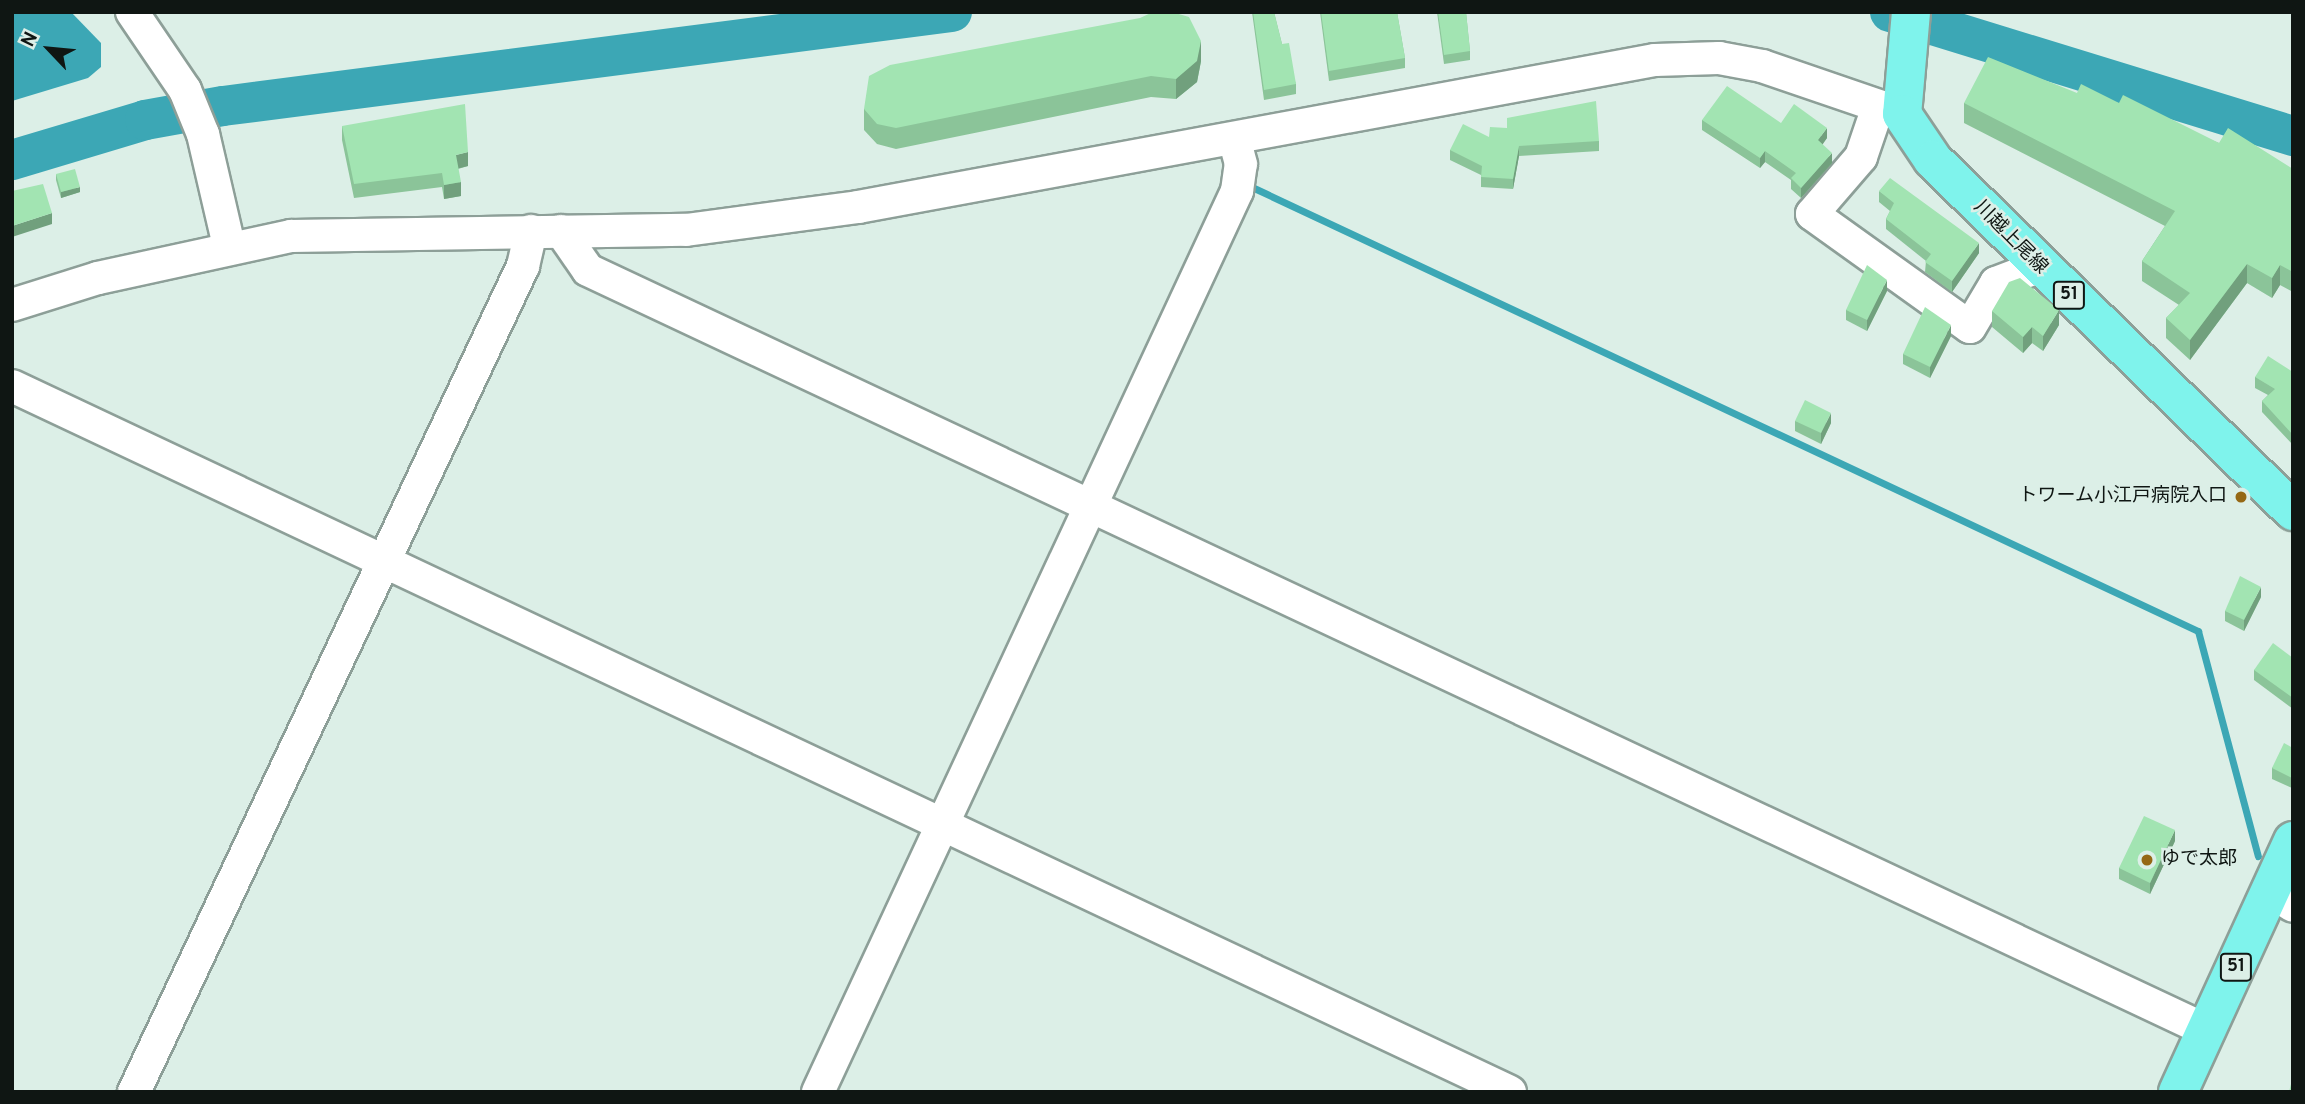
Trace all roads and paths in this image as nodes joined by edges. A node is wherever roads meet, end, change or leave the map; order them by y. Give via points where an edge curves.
1 (1912, 12) edge
2 (139, 14) edge
3 (1890, 111) junction
4 (1234, 142) junction
5 (546, 231) junction
6 (229, 246) junction
7 (2038, 267) junction
8 (12, 305) edge
9 (12, 386) edge
10 (1093, 506) junction
11 (2293, 512) edge
12 (382, 561) junction
13 (944, 823) junction
14 (2293, 841) edge
15 (2281, 899) edge
16 (2206, 1030) junction
17 (134, 1092) edge
18 (818, 1092) edge
19 (1510, 1092) edge
20 (2178, 1092) edge

1 - 3 main road
2 - 6 street via 185,90 203,135
3 - 4 street via 1762,66 1719,58 1655,60
3 - 7 main road, 川越上尾線 / 51
3 - 7 street via 1861,157 1812,214 1970,327 1996,283
4 - 5 street via 739,223
4 - 10 street via 1241,164 1237,191
5 - 6 street via 290,236
5 - 10 street via 588,270
5 - 12 street via 523,266
6 - 8 street
7 - 11 main road, 川越上尾線 / 51
9 - 12 street
10 - 13 street
10 - 16 street
12 - 13 street
12 - 17 street
13 - 18 street
13 - 19 street
14 - 15 main road, 51
15 - 16 main road, 51
16 - 20 main road, 51

